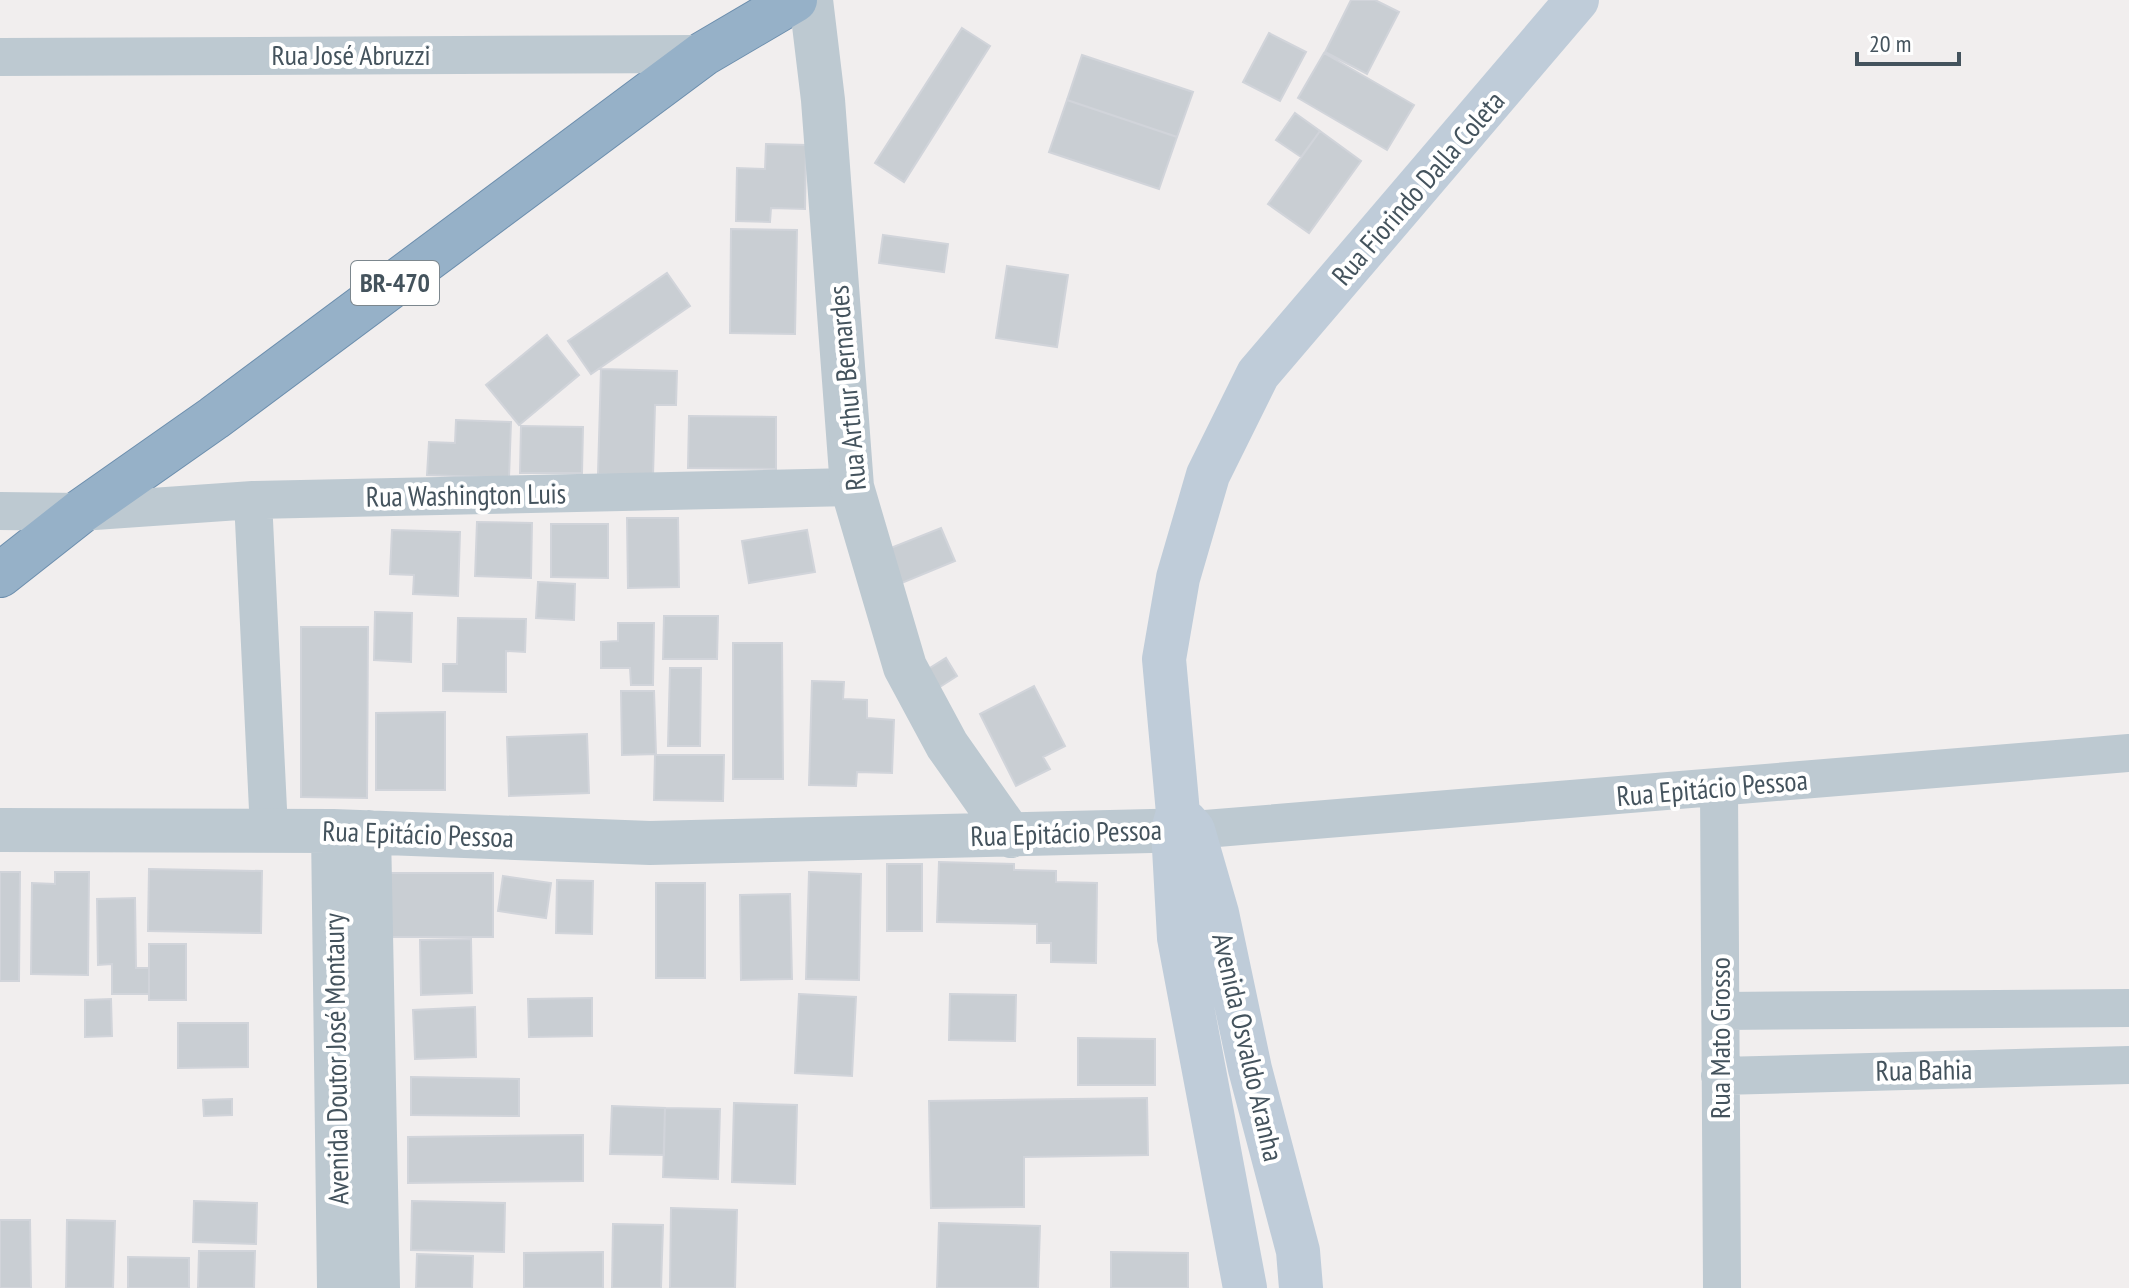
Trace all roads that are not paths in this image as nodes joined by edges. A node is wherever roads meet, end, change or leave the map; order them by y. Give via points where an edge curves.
1 (795, 0) edge
2 (811, 0) edge
3 (1577, 0) edge
4 (703, 54) junction
5 (0, 57) edge
6 (1258, 374) joint
7 (852, 487) junction
8 (253, 500) junction
9 (0, 511) edge
10 (80, 512) junction
11 (0, 575) edge
12 (2129, 753) edge
13 (1719, 788) junction
14 (1181, 824) junction
15 (0, 830) edge
16 (269, 830) junction
17 (351, 832) junction
18 (1011, 836) junction
19 (2129, 1008) edge
20 (1721, 1011) junction
21 (2129, 1065) edge
22 (1720, 1076) junction
23 (339, 1288) edge
24 (378, 1288) edge
25 (1245, 1288) edge
26 (1301, 1288) edge
27 (1722, 1288) edge

1 - 4 highway, BR-470
2 - 7 street, Rua Arthur Bernardes
3 - 6 main road, Rua Fiorindo Dalla Coleta
4 - 5 street, Rua José Abruzzi
4 - 10 highway, BR-470
6 - 14 main road, Avenida Osvaldo Aranha via 1208,475 1178,578 1164,659
7 - 8 street, Rua Washington Luis
7 - 18 street, Rua Arthur Bernardes via 905,667 947,745
8 - 10 street, Rua Washington Luis
8 - 16 street
9 - 10 street, Rua Washington Luis
10 - 11 highway, BR-470
12 - 13 street, Rua Epitácio Pessoa
13 - 14 street, Rua Epitácio Pessoa
13 - 20 street, Rua Mato Grosso
14 - 18 street, Rua Epitácio Pessoa
14 - 25 main road, Avenida Osvaldo Aranha via 1179,938
14 - 26 main road, Avenida Osvaldo Aranha via 1217,913 1250,1069 1298,1251
15 - 16 street, Rua Epitácio Pessoa
16 - 17 street, Rua Epitácio Pessoa
17 - 18 street, Rua Epitácio Pessoa via 650,843
17 - 23 street, Avenida Doutor José Montaury
17 - 24 street, Avenida Doutor José Montaury
19 - 20 street
20 - 22 street, Rua Mato Grosso
21 - 22 street, Rua Bahia
22 - 27 street, Rua Mato Grosso

